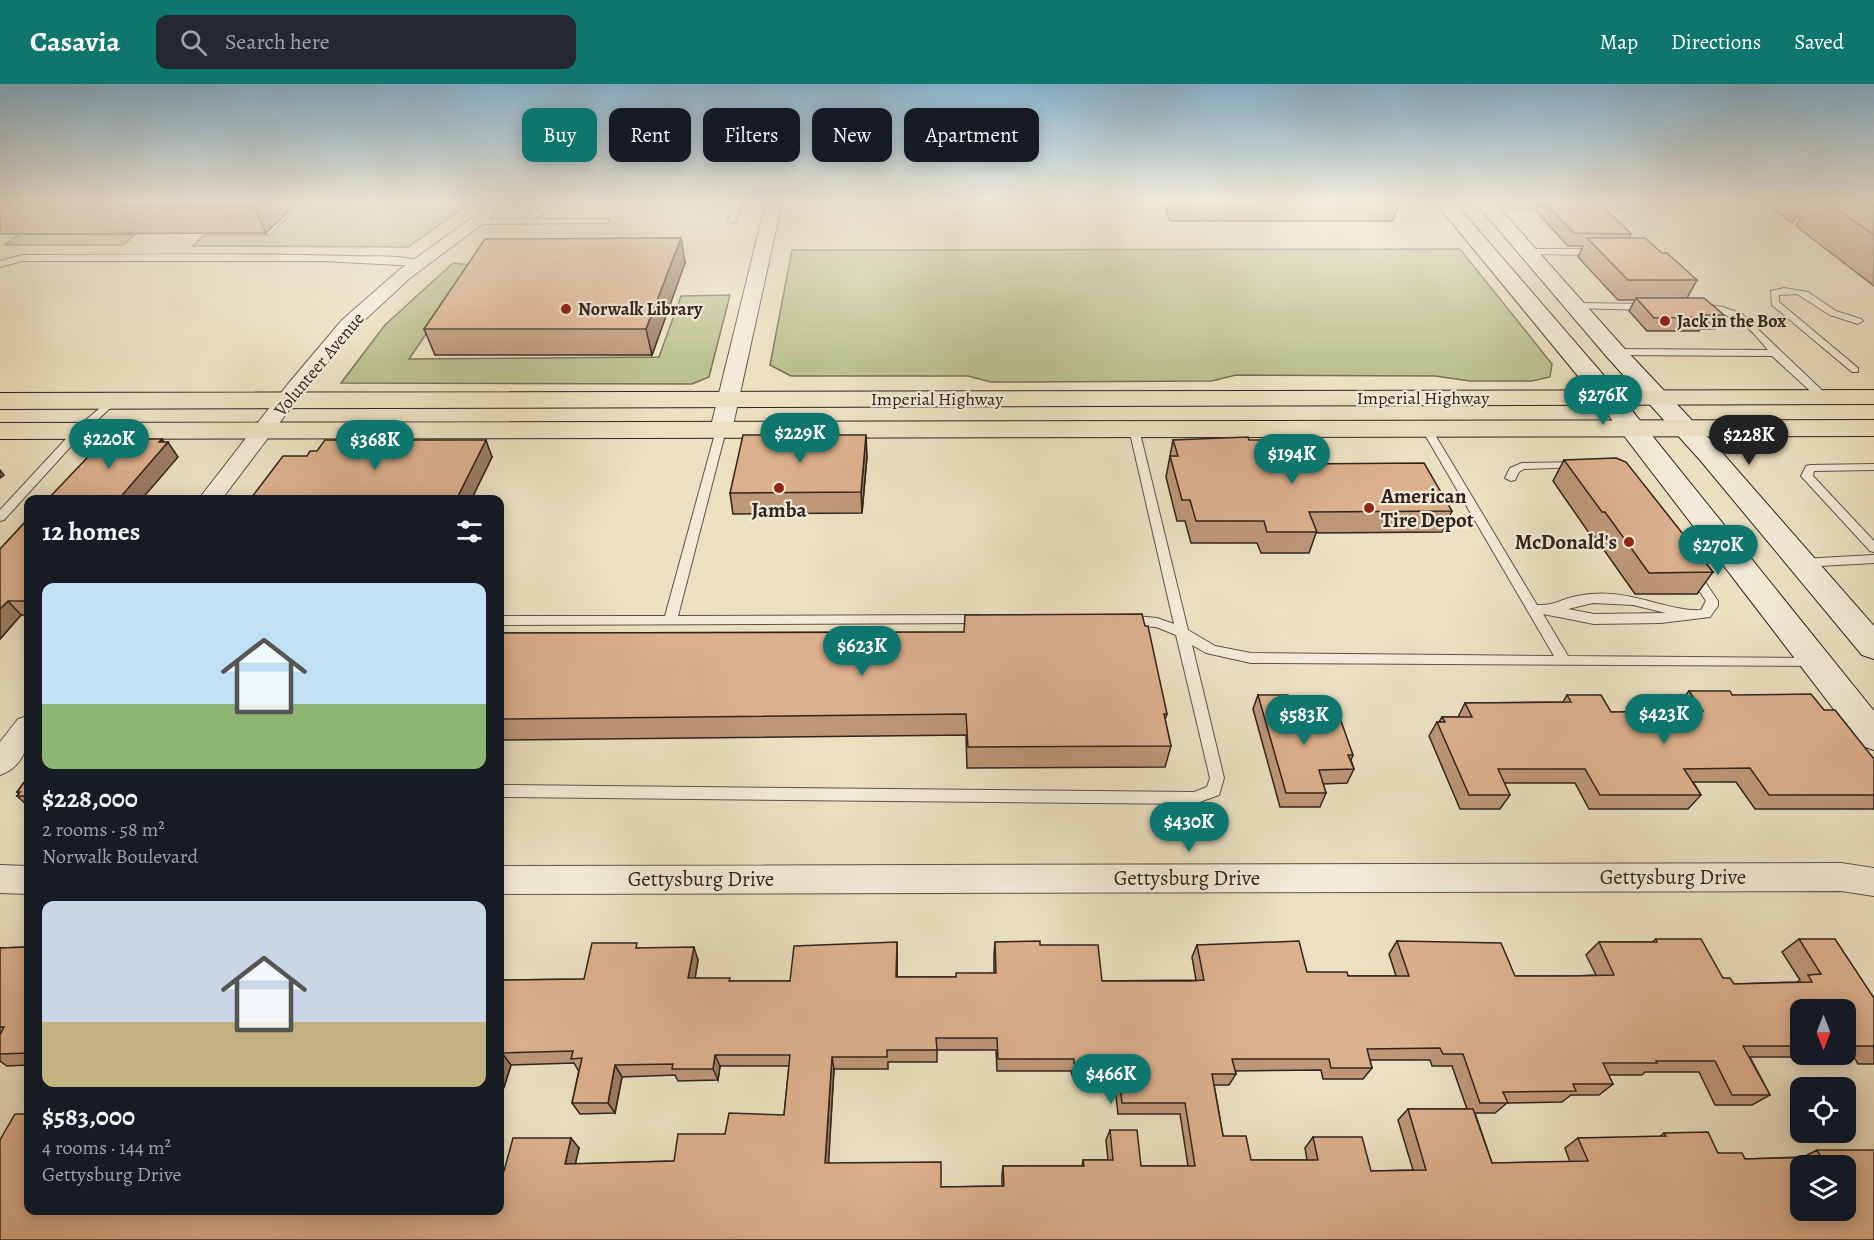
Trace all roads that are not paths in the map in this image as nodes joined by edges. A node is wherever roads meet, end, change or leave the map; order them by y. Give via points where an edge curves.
1 (427, 256) edge
2 (761, 256) edge
3 (1489, 256) edge
4 (1532, 256) edge
5 (417, 263) junction
6 (0, 264) edge
7 (1575, 306) junction
8 (1665, 307) edge
9 (1692, 307) edge
10 (1858, 321) dead end
11 (1616, 352) junction
12 (1775, 353) junction
13 (1855, 369) dead end
14 (1608, 397) junction
15 (1656, 397) junction
16 (1824, 397) junction
17 (1874, 397) edge
18 (728, 399) junction
19 (0, 400) edge
20 (100, 400) junction
21 (285, 400) junction
22 (0, 413) edge
23 (1426, 428) junction
24 (1632, 428) junction
25 (1684, 428) junction
26 (1874, 428) edge
27 (1134, 429) junction
28 (721, 430) junction
29 (0, 431) edge
30 (80, 431) junction
31 (264, 431) junction
32 (1591, 467) edge
33 (1874, 467) edge
34 (1511, 478) dead end
35 (213, 495) edge
36 (0, 517) edge
37 (1874, 548) edge
38 (1874, 559) edge
39 (1801, 563) junction
40 (1689, 567) edge
41 (1533, 609) junction
42 (1554, 610) junction
43 (1686, 615) junction
44 (996, 620) edge
45 (1108, 620) edge
46 (504, 621) edge
47 (670, 621) junction
48 (1180, 631) junction
49 (1874, 647) edge
50 (1564, 661) junction
51 (1815, 663) junction
52 (24, 733) edge
53 (1874, 736) edge
54 (0, 763) edge
55 (504, 791) edge
56 (0, 879) edge
57 (24, 880) edge
58 (504, 880) edge
59 (1874, 882) edge

1 - 5 street, Volunteer Avenue
2 - 18 street
3 - 14 main road
4 - 7 main road
5 - 6 lane via 324,258 22,258
5 - 21 street, Volunteer Avenue via 350,323
7 - 8 lane
7 - 11 main road
9 - 12 lane via 1724,310 1739,316
10 - 13 lane via 1832,313 1807,293 1774,293 1775,303
11 - 12 lane
11 - 15 main road
12 - 16 lane
14 - 15 main road, Imperial Highway
14 - 18 main road, Imperial Highway
14 - 24 main road
15 - 16 main road, Imperial Highway
15 - 25 main road
16 - 17 main road, Imperial Highway
18 - 21 main road, Imperial Highway
18 - 28 street
19 - 20 main road, Imperial Highway
20 - 21 main road, Imperial Highway
20 - 22 main road
20 - 30 lane
21 - 31 street, Volunteer Avenue
23 - 24 main road, Imperial Highway
23 - 27 main road, Imperial Highway
23 - 41 lane
24 - 25 main road, Imperial Highway
24 - 51 main road
25 - 26 main road, Imperial Highway
25 - 39 main road
27 - 28 main road, Imperial Highway
27 - 48 lane
28 - 31 main road, Imperial Highway
28 - 47 lane
29 - 30 main road, Imperial Highway
30 - 31 main road, Imperial Highway
30 - 36 lane
31 - 35 street, Volunteer Avenue
32 - 34 lane via 1522,466 1514,470
33 - 37 lane via 1810,468 1807,476
38 - 39 lane
39 - 49 main road
40 - 43 lane via 1710,594 1712,606 1705,614
41 - 42 lane
41 - 50 lane
42 - 43 lane via 1594,619
42 - 43 lane via 1580,600 1624,599
44 - 47 lane
45 - 48 lane via 1157,623
46 - 47 lane
48 - 50 lane via 1211,650 1251,658
48 - 55 lane via 1217,778 1214,791 1194,798
50 - 51 lane
51 - 53 main road
52 - 54 street
56 - 57 street
58 - 59 street, Gettysburg Drive via 1841,877

